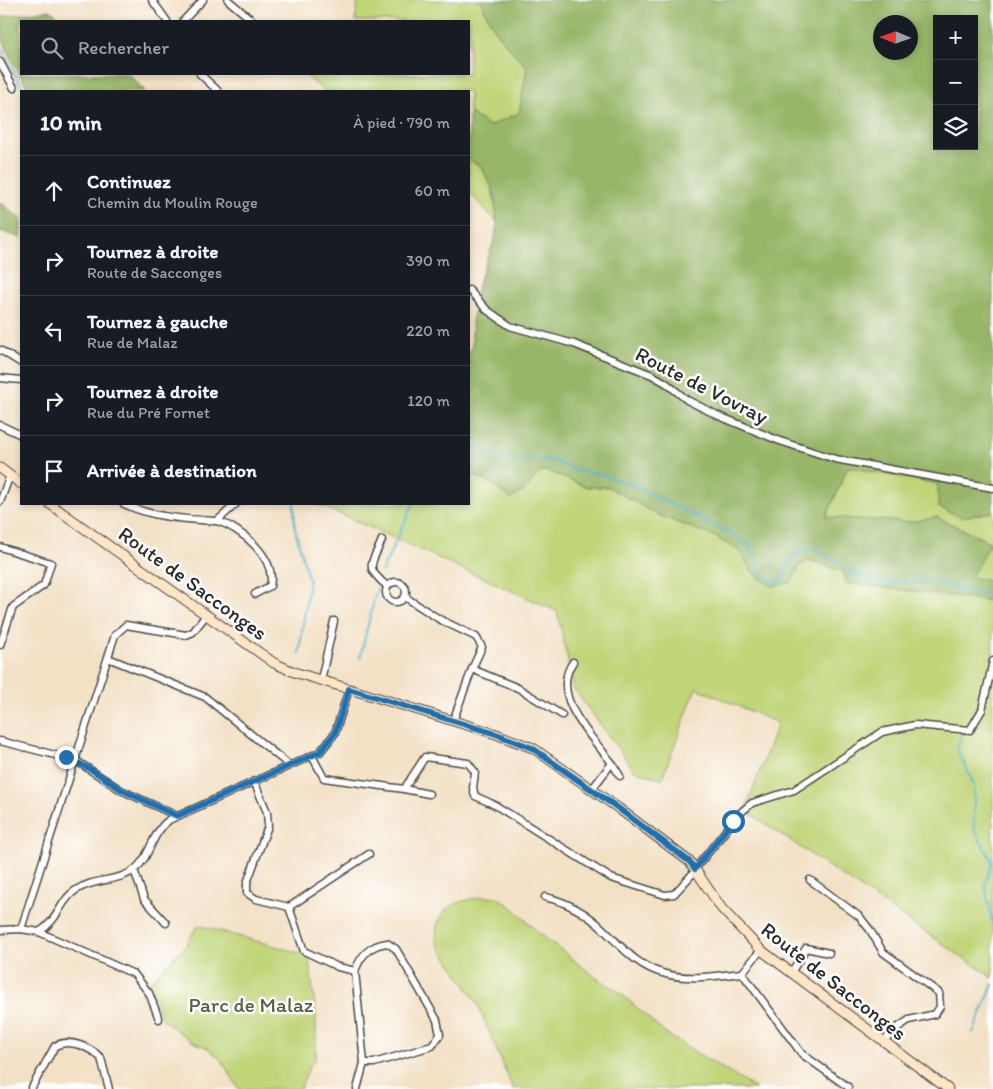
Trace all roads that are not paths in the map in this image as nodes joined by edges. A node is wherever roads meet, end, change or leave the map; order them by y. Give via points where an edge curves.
1 (152, 0) edge
2 (203, 0) edge
3 (228, 0) edge
4 (166, 20) edge
5 (184, 20) edge
6 (252, 20) edge
7 (0, 62) edge
8 (201, 75) edge
9 (14, 88) dead end
10 (217, 90) edge
11 (470, 291) edge
12 (0, 350) edge
13 (20, 362) edge
14 (0, 378) edge
15 (20, 380) edge
16 (0, 425) edge
17 (20, 435) edge
18 (0, 468) edge
19 (0, 472) edge
20 (16, 481) edge
21 (993, 488) edge
22 (0, 502) edge
23 (51, 505) edge
24 (126, 505) edge
25 (235, 505) edge
26 (217, 521) junction
27 (382, 540) dead end
28 (0, 547) edge
29 (387, 586) junction
30 (254, 594) dead end
31 (405, 597) junction
32 (206, 614) junction
33 (334, 621) dead end
34 (0, 645) edge
35 (108, 658) junction
36 (993, 661) edge
37 (573, 662) dead end
38 (472, 668) junction
39 (322, 680) junction
40 (349, 689) junction
41 (562, 715) dead end
42 (453, 721) junction
43 (0, 741) edge
44 (312, 756) junction
45 (75, 760) junction
46 (612, 764) junction
47 (289, 765) junction
48 (620, 776) dead end
49 (254, 780) junction
50 (404, 789) junction
51 (592, 789) junction
52 (429, 794) dead end
53 (177, 816) junction
54 (369, 854) dead end
55 (134, 870) junction
56 (696, 870) junction
57 (810, 880) dead end
58 (545, 897) dead end
59 (289, 907) junction
60 (166, 924) dead end
61 (21, 929) junction
62 (0, 930) edge
63 (39, 932) junction
64 (761, 950) junction
65 (829, 954) dead end
66 (355, 971) junction
67 (742, 973) junction
68 (791, 973) junction
69 (159, 1020) dead end
70 (884, 1042) junction
71 (364, 1063) junction
72 (848, 1087) dead end
73 (31, 1089) edge
74 (109, 1089) edge
75 (357, 1089) edge
76 (948, 1089) edge

1 - 4 street
2 - 5 street
3 - 6 street
7 - 9 street
8 - 10 street
11 - 21 street, Route de Vovray via 487,310 510,326 574,344 652,375 703,408 780,441 835,458
12 - 13 street
14 - 15 street
16 - 17 street
18 - 20 street
19 - 20 street
20 - 22 street
23 - 32 street, Route de Sacconges
24 - 26 street via 150,515
25 - 26 street
26 - 30 street via 243,534 264,558 270,574 270,586
27 - 29 street via 371,568
28 - 34 street via 51,563 44,585 13,607
29 - 31 street via 396,582 401,584
29 - 31 street via 386,595 392,602
31 - 38 street via 439,619 476,636 482,647
32 - 35 street via 193,632 186,635 131,626 121,628 115,635
32 - 39 street, Route de Sacconges via 274,663
33 - 39 street
35 - 45 street
35 - 47 street via 205,697
36 - 56 street via 982,710 970,730 915,725 882,732 794,790 752,803 733,821
37 - 46 street via 566,674 568,700
38 - 41 street via 518,688
38 - 42 street
39 - 40 street, Route de Sacconges
40 - 42 street, Route de Sacconges
40 - 44 street via 330,741
42 - 51 street, Route de Sacconges via 532,748
43 - 45 street
44 - 47 street
44 - 50 street via 324,778
45 - 53 street via 122,790
45 - 61 street
46 - 48 street
46 - 51 street
47 - 49 street
49 - 53 street
49 - 59 street via 267,812 268,826 247,883 247,893 256,899
50 - 52 street
50 - 56 street via 425,757 468,763 475,772 475,796 495,805 611,878 665,895 674,894
51 - 56 street, Route de Sacconges via 690,862
53 - 55 street via 158,831
54 - 59 street
55 - 60 street via 144,899
55 - 63 street via 76,890 64,902 51,925
56 - 64 street, Route de Sacconges via 722,910
57 - 70 street via 860,916 884,952 939,993 940,1006 935,1014 909,1020
58 - 67 street via 583,913 634,959 660,973 687,978
59 - 66 street via 304,951
61 - 62 street
61 - 63 street
63 - 69 street via 138,977 149,993
64 - 67 street
64 - 68 street, Route de Sacconges
65 - 68 street via 806,948
66 - 71 street
66 - 71 street via 360,958 376,944 387,942 396,949 437,1020 440,1035 432,1046
67 - 72 street via 802,1054
68 - 70 street, Route de Sacconges
70 - 76 street, Route de Sacconges
71 - 75 street
73 - 74 street via 50,1052 62,1042 77,1044 97,1053

